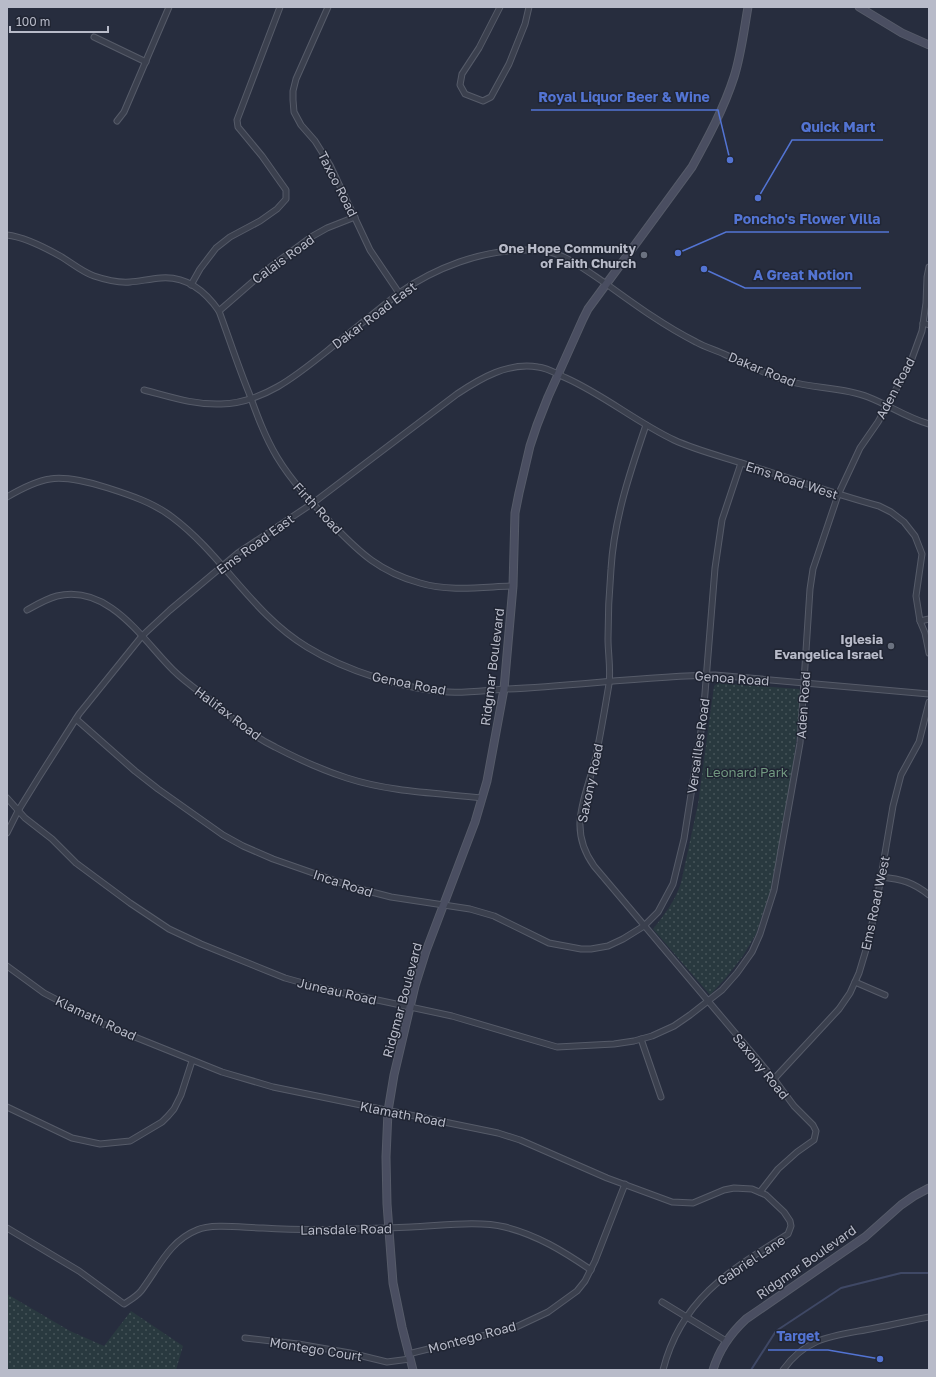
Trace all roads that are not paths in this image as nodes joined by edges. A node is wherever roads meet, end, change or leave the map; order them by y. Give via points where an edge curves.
1 (169, 7) edge
2 (280, 7) edge
3 (328, 7) edge
4 (500, 7) edge
5 (529, 7) edge
6 (748, 7) edge
7 (859, 7) edge
8 (94, 37) dead end
9 (929, 44) edge
10 (146, 62) junction
11 (117, 121) dead end
12 (355, 217) junction
13 (7, 235) edge
14 (929, 267) edge
15 (928, 278) edge
16 (607, 284) junction
17 (191, 285) junction
18 (399, 293) junction
19 (219, 311) junction
20 (923, 322) junction
21 (929, 325) edge
22 (558, 374) junction
23 (144, 390) dead end
24 (251, 399) junction
25 (886, 406) junction
26 (929, 424) edge
27 (646, 425) junction
28 (741, 463) junction
29 (838, 494) junction
30 (7, 497) edge
31 (313, 503) junction
32 (222, 566) junction
33 (513, 586) junction
34 (27, 610) dead end
35 (929, 619) edge
36 (920, 621) junction
37 (142, 636) junction
38 (929, 653) edge
39 (706, 675) junction
40 (609, 682) junction
41 (805, 684) junction
42 (504, 689) junction
43 (929, 694) edge
44 (929, 702) edge
45 (76, 719) junction
46 (7, 798) edge
47 (482, 798) junction
48 (18, 811) junction
49 (7, 833) edge
50 (881, 877) junction
51 (929, 894) edge
52 (444, 906) junction
53 (644, 926) junction
54 (7, 966) edge
55 (855, 982) junction
56 (885, 995) dead end
57 (708, 1001) junction
58 (410, 1007) junction
59 (641, 1039) junction
60 (192, 1061) junction
61 (774, 1079) junction
62 (661, 1097) dead end
63 (7, 1106) edge
64 (388, 1111) junction
65 (625, 1184) junction
66 (929, 1188) edge
67 (760, 1192) junction
68 (7, 1228) edge
69 (388, 1228) junction
70 (791, 1230) joint
71 (591, 1270) junction
72 (662, 1302) dead end
73 (687, 1317) junction
74 (929, 1317) edge
75 (245, 1338) dead end
76 (726, 1341) junction
77 (409, 1356) junction
78 (413, 1370) edge
79 (663, 1370) edge
80 (713, 1370) edge
81 (783, 1370) edge

1 - 10 street
2 - 17 street via 238,120 238,127 286,190 286,200 260,221 230,237 216,248
3 - 12 street, Taxco Road via 296,79 293,91 294,112 300,125 315,141 330,165
4 - 5 street via 462,74 460,85 465,94 483,101 491,97 509,64
6 - 16 street, Ridgmar Boulevard via 734,76 704,146 692,167
7 - 9 street via 902,33
8 - 10 street
10 - 11 street via 124,112
12 - 18 street, Taxco Road via 370,250
12 - 19 street, Calais Road via 311,237 265,271
13 - 17 street, Firth Road via 18,236 36,244 93,276 129,282 174,278
14 - 15 street, Aden Road
15 - 20 street, Aden Road
16 - 18 street, Dakar Road East via 557,254 545,250 513,250 468,259 412,284
16 - 22 street, Ridgmar Boulevard via 583,319
16 - 25 street, Dakar Road via 649,314 697,343 788,381 850,392
17 - 19 street, Firth Road via 201,290
18 - 24 street, Dakar Road East via 301,371 280,386
19 - 24 street, Firth Road
20 - 21 street
20 - 25 street, Aden Road via 910,364
22 - 27 street, Ems Road West via 583,386
22 - 31 street, Ems Road East via 537,366 518,367 474,382
22 - 33 street, Ridgmar Boulevard via 537,425 519,493 515,513
23 - 24 street, Dakar Road East via 194,403 224,404
24 - 31 street, Firth Road via 277,457 291,479
25 - 26 street, Dakar Road
25 - 29 street, Aden Road via 860,448
27 - 28 street, Ems Road West via 687,446
27 - 40 street, Saxony Road via 629,476 614,537 608,638
28 - 29 street, Ems Road West
28 - 39 street, Versailles Road via 722,520 715,568
29 - 36 street, Ems Road West via 891,512 904,522 915,536 922,554 916,596
29 - 41 street, Aden Road via 813,569
30 - 32 street, Genoa Road via 51,479 83,480 101,485 162,510 185,528
31 - 32 street, Ems Road East via 238,552
31 - 33 street, Firth Road via 364,556 404,578 438,587
32 - 37 street, Ems Road East
32 - 42 street, Genoa Road via 262,611 284,630 307,647 366,675 428,690 450,692
33 - 42 street, Ridgmar Boulevard
34 - 37 street, Halifax Road via 57,596 83,596 116,610
35 - 36 street
36 - 38 street, Ems Road West
37 - 45 street, Ems Road East
37 - 47 street, Halifax Road via 174,671 244,728 306,762 347,778 407,791
39 - 40 street, Genoa Road
39 - 41 street, Genoa Road
39 - 53 street, Versailles Road via 694,783 673,884 658,912
40 - 42 street, Genoa Road
40 - 53 street, Saxony Road via 596,757 581,811 582,843 587,856
41 - 43 street, Genoa Road
41 - 57 street, Aden Road via 800,743 774,890 752,952 722,990
42 - 47 street, Ridgmar Boulevard
44 - 50 street, Ems Road West via 919,742 902,776 893,806
45 - 48 street, Ems Road East
45 - 52 street, Inca Road via 158,789 223,835 243,846 356,888
46 - 48 street, Juneau Road
47 - 52 street, Ridgmar Boulevard
48 - 49 street, Ems Road East
48 - 58 street, Juneau Road via 76,863 169,929 301,983
50 - 51 street via 901,879
50 - 55 street, Ems Road West via 868,943
52 - 53 street, Inca Road via 470,909 494,916 549,943 581,949 591,950 608,946
52 - 58 street, Ridgmar Boulevard via 426,951
53 - 57 street, Saxony Road
54 - 60 street, Klamath Road via 44,993 105,1025
55 - 56 street
55 - 61 street, Ems Road West via 839,1009
57 - 59 street, Juneau Road via 674,1026
57 - 61 street, Saxony Road
58 - 59 street, Juneau Road via 452,1016 557,1047 614,1044
58 - 64 street, Ridgmar Boulevard
59 - 62 street
60 - 63 street via 181,1095 171,1113 162,1122 130,1141 100,1144 72,1138
60 - 64 street, Klamath Road via 273,1087
61 - 67 street, Saxony Road via 794,1106 813,1125 816,1134 814,1140 778,1169
64 - 65 street, Klamath Road via 520,1140
64 - 69 street, Ridgmar Boulevard
65 - 67 street, Klamath Road via 672,1202 686,1204 724,1190 742,1188
65 - 71 street, Montego Road
66 - 76 street, Ridgmar Boulevard via 901,1205 864,1237 746,1319
67 - 70 street, Klamath Road via 784,1212 790,1221
68 - 69 street, Lansdale Road via 79,1270 124,1304 140,1291 172,1248 197,1230 228,1227 307,1230
69 - 71 street, Lansdale Road via 471,1224 503,1226 531,1234 564,1251
69 - 77 street, Ridgmar Boulevard via 393,1283
70 - 73 street, Gabriel Lane via 713,1285
71 - 77 street, Montego Road via 577,1291 548,1312 514,1328
72 - 73 street
73 - 76 street
73 - 79 street, Gabriel Lane via 675,1336
74 - 81 street via 828,1336 809,1345
75 - 77 street, Montego Court via 298,1344 387,1362
76 - 80 street, Ridgmar Boulevard
77 - 78 street, Ridgmar Boulevard

